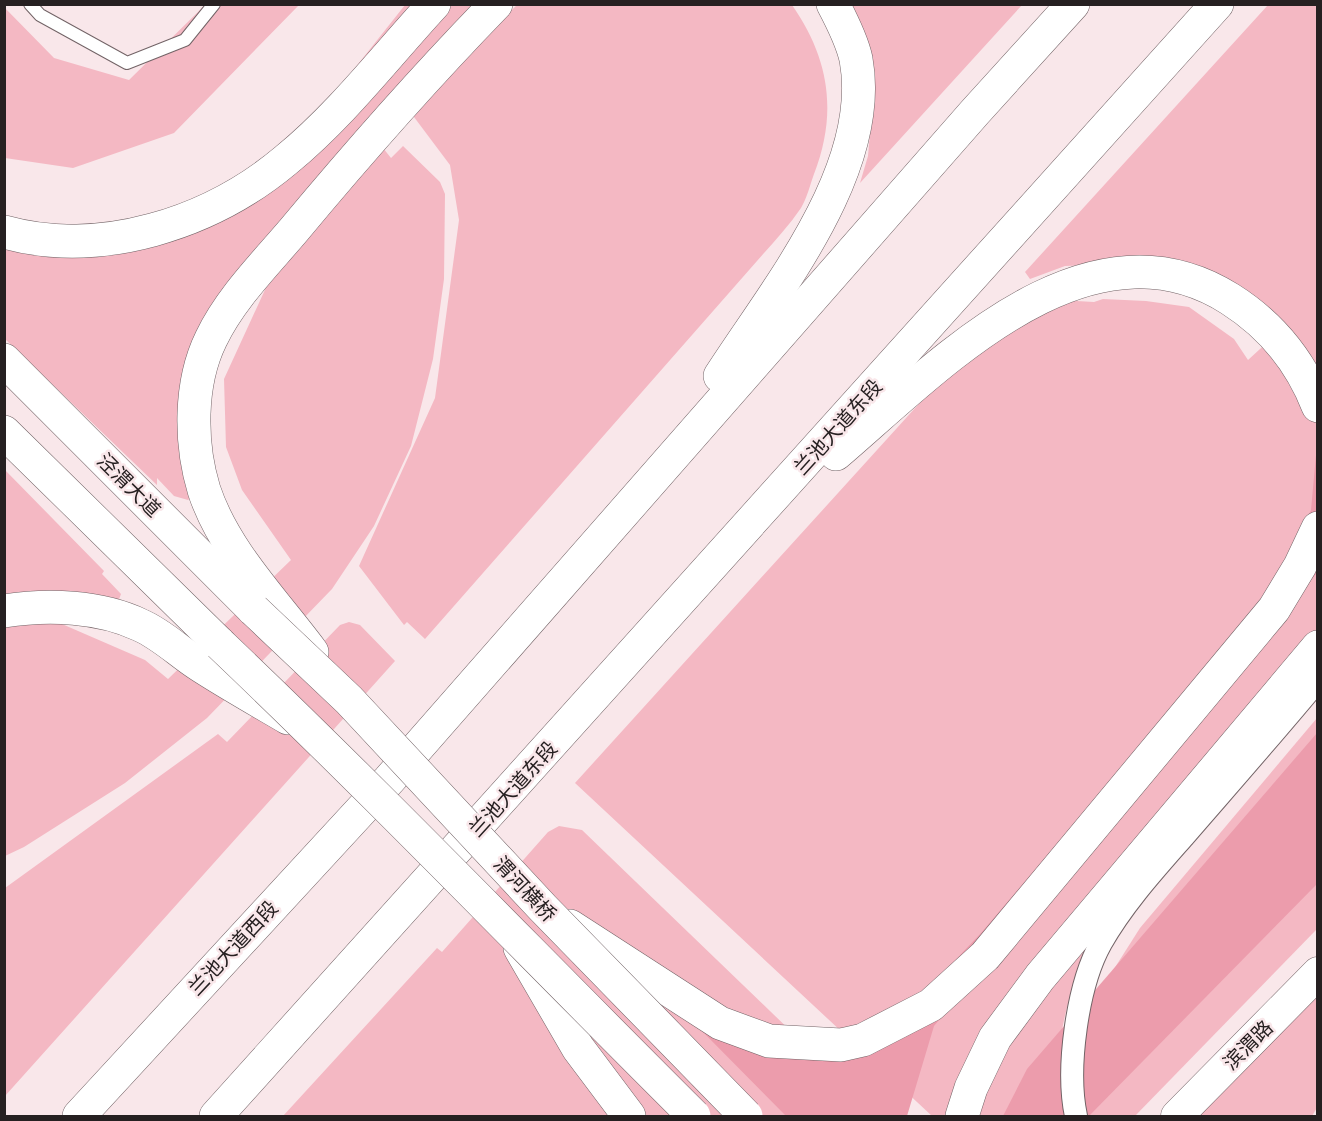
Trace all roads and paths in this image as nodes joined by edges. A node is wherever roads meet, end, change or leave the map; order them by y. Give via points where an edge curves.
1 (30, 4) edge
2 (214, 4) edge
3 (434, 4) edge
4 (496, 4) edge
5 (833, 4) edge
6 (1073, 4) edge
7 (1217, 4) edge
8 (4, 232) edge
9 (4, 360) edge
10 (1317, 406) edge
11 (4, 432) edge
12 (658, 472) junction
13 (1317, 528) edge
14 (738, 538) junction
15 (263, 604) junction
16 (4, 611) edge
17 (1317, 647) edge
18 (210, 654) junction
19 (1317, 680) edge
20 (543, 908) junction
21 (515, 939) junction
22 (1317, 973) edge
23 (151, 1036) junction
24 (220, 1113) edge
25 (53, 1116) edge
26 (78, 1116) edge
27 (629, 1116) edge
28 (694, 1116) edge
29 (746, 1116) edge
30 (962, 1116) edge
31 (1076, 1116) edge
32 (1177, 1116) edge

1 - 2 lane via 40,15 127,63 184,40
3 - 8 main road via 321,128 286,160 222,202 178,222 104,239 26,238
4 - 15 main road via 243,289 210,341 199,382 193,435 205,491
5 - 12 main road via 856,59 858,90 847,156 833,197
6 - 12 main road
7 - 14 main road, 兰池大道东段
9 - 15 main road, 泾渭大道
10 - 14 main road via 1290,352 1269,329 1221,293 1191,280 1160,273 1096,276 1061,287 1020,307 968,342
11 - 18 main road
12 - 23 main road, 兰池大道西段 via 389,780
13 - 20 main road, bridge via 1274,609 985,957 931,1005 892,1027 842,1045 748,1036 720,1023
14 - 24 main road, 兰池大道东段
15 - 20 main road, 渭河横桥, bridge
16 - 18 main road via 49,608 118,616 172,643
17 - 30 main road via 1040,977 995,1038
18 - 21 main road, 渭河横桥, bridge via 316,736
19 - 31 street via 1145,880 1100,944 1079,1006 1073,1064
20 - 29 main road, 渭河横桥, bridge
21 - 27 main road via 578,1048
21 - 28 main road, 渭河横桥, bridge
22 - 32 main road, 滨渭路
23 - 25 main road
23 - 26 main road, 兰池大道西段

